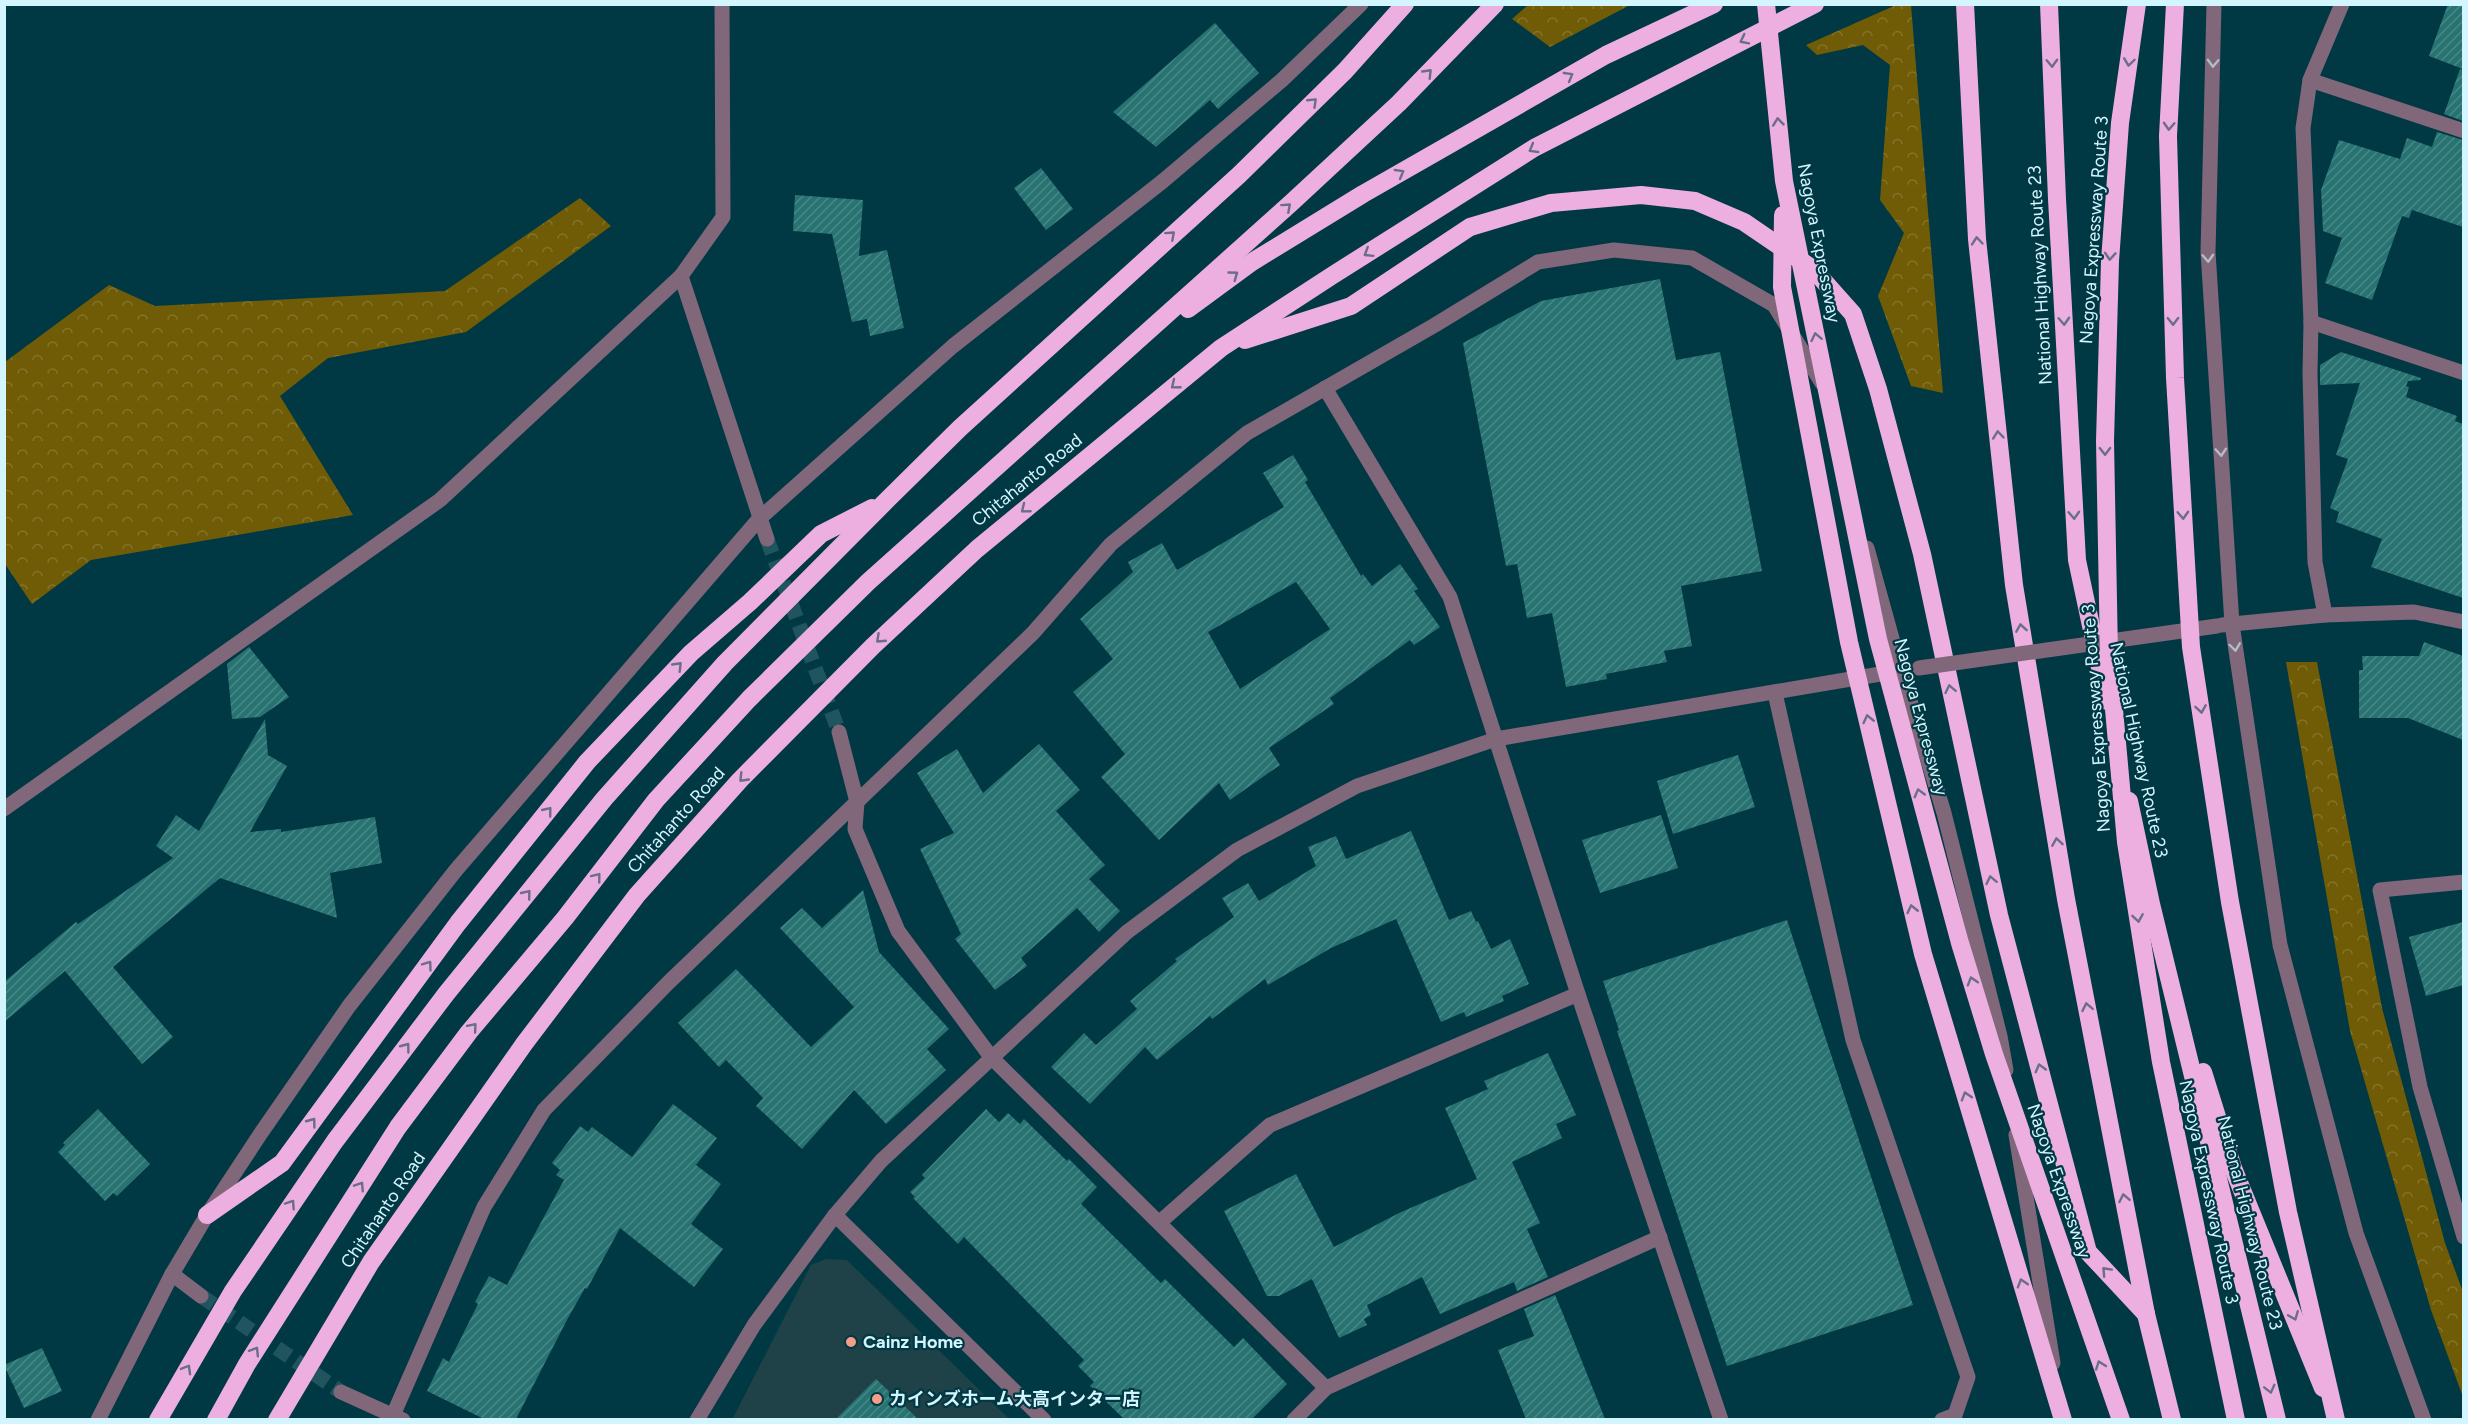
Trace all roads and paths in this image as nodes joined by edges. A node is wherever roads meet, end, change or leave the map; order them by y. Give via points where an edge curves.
1 (722, 4) edge
2 (1361, 4) edge
3 (1405, 4) edge
4 (1495, 4) edge
5 (1714, 4) edge
6 (1766, 4) edge
7 (1815, 4) edge
8 (1965, 4) edge
9 (2049, 4) edge
10 (2137, 4) edge
11 (2175, 4) edge
12 (2214, 4) edge
13 (2342, 4) edge
14 (2310, 80) junction
15 (2463, 131) edge
16 (1784, 181) junction
17 (681, 276) junction
18 (2311, 322) junction
19 (1221, 348) junction
20 (1102, 372) junction
21 (2463, 373) edge
22 (1325, 388) junction
23 (887, 500) junction
24 (759, 519) junction
25 (767, 539) tunnel mouth
26 (2325, 615) junction
27 (2463, 622) edge
28 (2225, 625) junction
29 (1901, 671) junction
30 (1774, 693) junction
31 (839, 732) tunnel mouth
32 (1496, 739) junction
33 (857, 802) junction
34 (4, 809) edge
35 (2463, 882) edge
36 (2151, 904) junction
37 (1578, 994) junction
38 (991, 1058) junction
39 (207, 1215) junction
40 (835, 1215) junction
41 (1160, 1222) junction
42 (2463, 1237) edge
43 (1660, 1238) junction
44 (172, 1274) junction
45 (201, 1296) tunnel mouth
46 (2146, 1314) junction
47 (1326, 1388) junction
48 (341, 1392) tunnel mouth
49 (396, 1418) edge
50 (98, 1419) edge
51 (158, 1419) edge
52 (216, 1419) edge
53 (277, 1419) edge
54 (697, 1419) edge
55 (1044, 1419) edge
56 (1294, 1419) edge
57 (1721, 1419) edge
58 (1942, 1419) edge
59 (2063, 1419) edge
60 (2121, 1419) edge
61 (2172, 1419) edge
62 (2236, 1419) edge
63 (2277, 1419) edge
64 (2336, 1419) edge
65 (2424, 1419) edge

1 - 17 street via 723,217
2 - 24 street via 1265,95 1163,181 953,346
23 -> 3 highway via 960,428 1247,167 1345,71
20 -> 4 highway via 1374,126
20 -> 5 highway via 1252,262 1363,194 1606,55
16 -> 6 highway, Nagoya Expressway, bridge
7 -> 19 highway via 1534,148
46 -> 8 highway via 2066,899 2014,585 1977,238
9 -> 36 highway, National Highway Route 23 via 2077,560
10 -> 62 highway, Nagoya Expressway Route 3, bridge via 2120,123 2110,261 2105,441 2109,654 2126,842 2161,1062
11 -> 64 highway, bridge via 2168,136 2175,378 2191,647 2230,902 2282,1177
12 -> 28 street via 2208,252
13 - 14 street
14 - 15 street
14 - 18 street via 2303,128
59 -> 16 highway, bridge via 1923,954 1849,642 1782,287
60 -> 16 highway, Nagoya Expressway, bridge via 1994,1054 1960,943 1878,639
17 - 24 street
17 - 34 street via 440,500
18 - 21 street
18 - 26 street via 2315,562
46 -> 19 highway via 2088,1252 1999,915 1922,554 1878,389 1853,314 1814,269 1744,222 1695,201 1641,195 1551,203 1470,227 1351,306
19 -> 53 highway, Chitahanto Road via 977,549 890,630 740,780 637,895 524,1044 371,1262
52 -> 20 highway, Chitahanto Road via 399,1127 469,1032 566,918 656,800 749,699 868,582
22 - 29 street via 1538,262 1614,250 1692,258 1774,304 1821,381
22 - 32 street via 1450,597
22 - 33 street via 1247,433 1111,544 1033,633
39 -> 23 highway via 282,1163 458,923 595,753 691,653 821,534
51 -> 23 highway via 239,1281 335,1141 446,994 619,782 725,663
24 - 25 street
24 - 39 street via 456,870 350,1006
26 - 27 street via 2414,612
26 - 28 street
28 - 29 street, bridge
28 -> 65 street via 2280,945 2356,1233
29 - 30 street
29 - 59 street via 1944,813 2000,1036
30 - 32 street
30 - 58 street via 1853,1040 1968,1377 1955,1415
31 - 33 street
32 - 37 street
32 - 38 street via 1357,786 1238,850 1127,932
33 - 38 street via 855,829 898,932
33 - 49 street via 668,983 544,1110 484,1206
35 - 42 street via 2380,890 2420,1087
36 -> 63 highway, National Highway Route 23
36 -> 64 highway via 2233,1168
37 - 41 street via 1270,1125
37 - 43 street
38 - 40 street via 881,1161
38 - 41 street
39 - 44 street
40 - 54 street via 754,1325
40 - 55 street
41 - 47 street
43 - 47 street
43 - 57 street
44 - 45 street
44 - 50 street
46 - 61 highway
47 - 56 street
48 - 49 street

